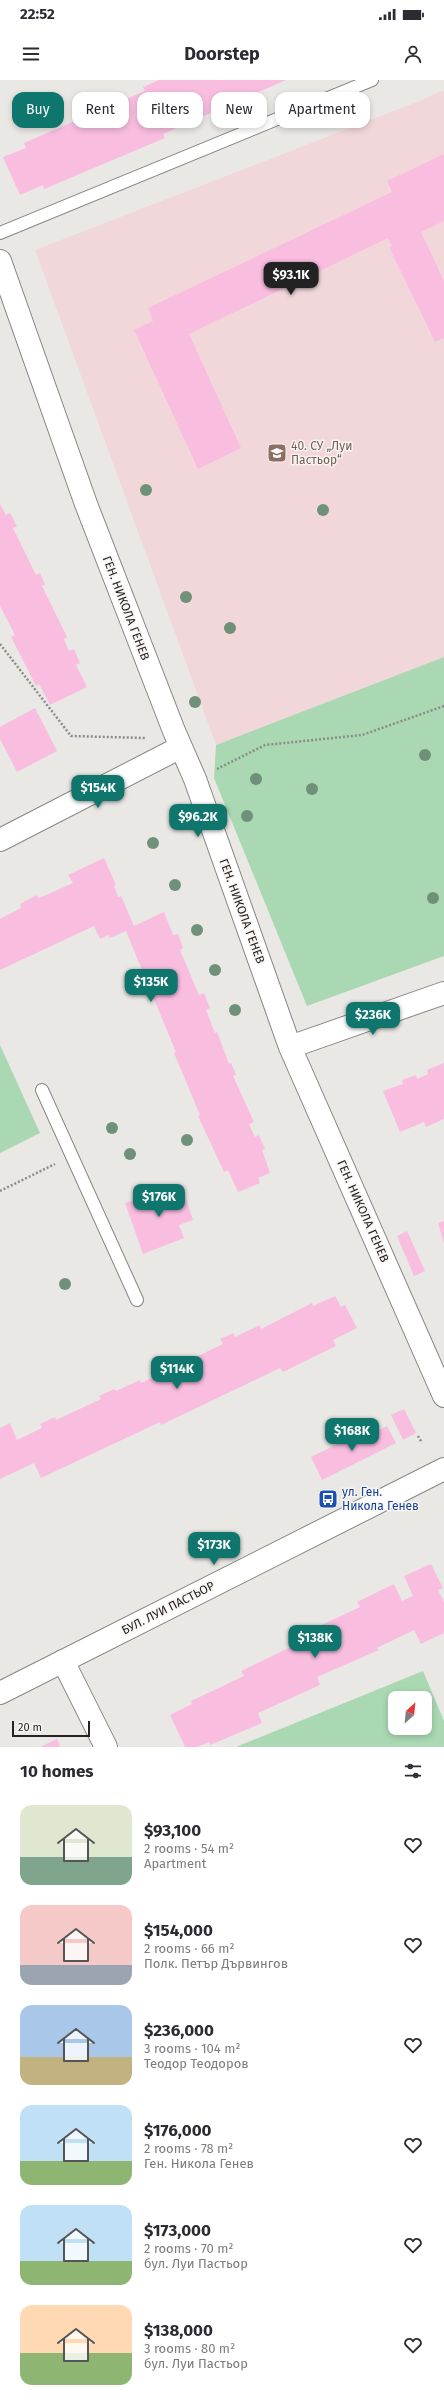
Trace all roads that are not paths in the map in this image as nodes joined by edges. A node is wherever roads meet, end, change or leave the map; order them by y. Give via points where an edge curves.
1 (372, 80) edge
2 (0, 233) edge
3 (0, 261) edge
4 (181, 747) junction
5 (2, 835) edge
6 (444, 993) edge
7 (290, 1048) junction
8 (42, 1090) dead end
9 (137, 1300) dead end
10 (444, 1396) edge
11 (444, 1469) edge
12 (63, 1661) junction
13 (0, 1693) edge
14 (106, 1747) edge

1 - 2 lane
3 - 4 street, ГЕН. НИКОЛА ГЕНЕВ via 86,504
4 - 5 street
4 - 7 street, ГЕН. НИКОЛА ГЕНЕВ
6 - 7 street
7 - 10 street, ГЕН. НИКОЛА ГЕНЕВ
8 - 9 lane
11 - 12 street, БУЛ. ЛУИ ПАСТЬОР
12 - 13 street, БУЛ. ЛУИ ПАСТЬОР
12 - 14 street

